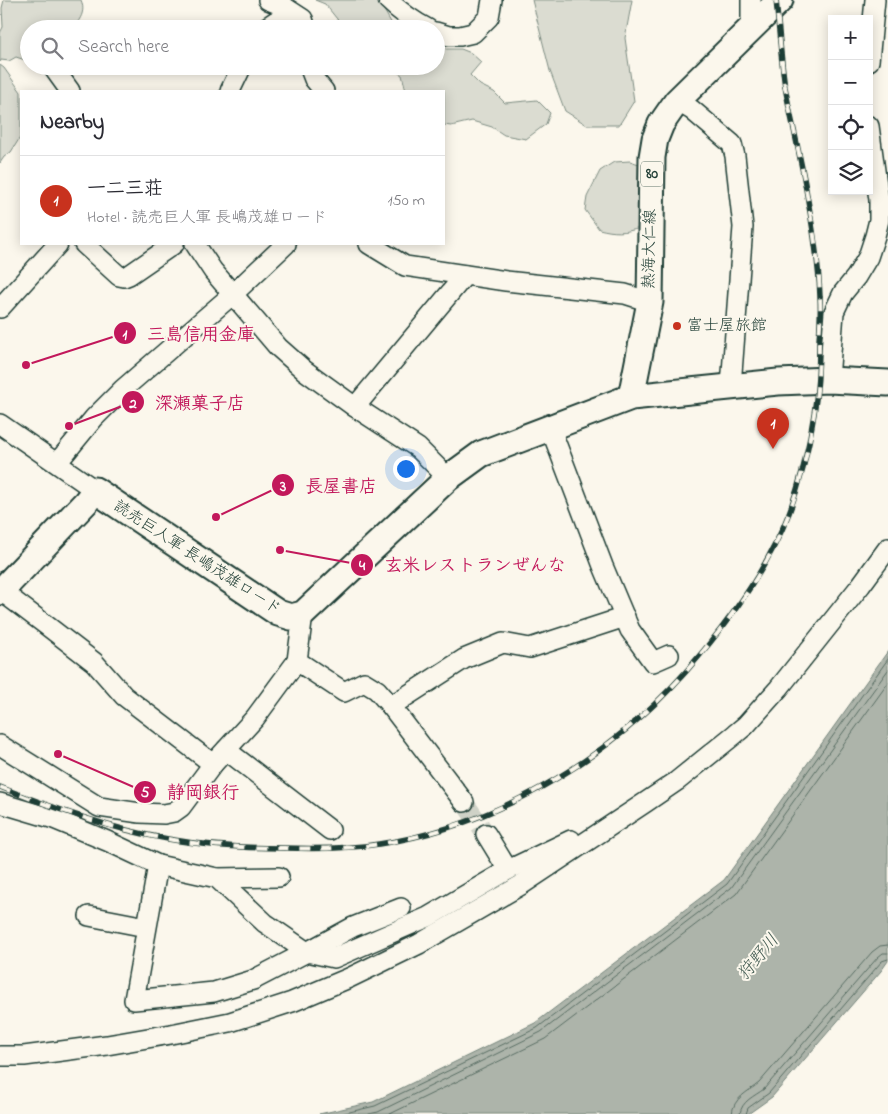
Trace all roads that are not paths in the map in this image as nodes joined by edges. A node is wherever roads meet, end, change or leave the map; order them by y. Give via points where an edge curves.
1 (268, 0) edge
2 (388, 0) edge
3 (492, 0) edge
4 (752, 0) edge
5 (780, 0) edge
6 (875, 0) edge
7 (293, 13) junction
8 (276, 20) edge
9 (303, 20) edge
10 (414, 20) edge
11 (751, 28) junction
12 (445, 35) edge
13 (869, 60) edge
14 (58, 75) edge
15 (238, 75) edge
16 (313, 75) edge
17 (69, 90) edge
18 (230, 90) edge
19 (323, 90) edge
20 (676, 101) junction
21 (872, 150) edge
22 (57, 245) edge
23 (85, 245) edge
24 (173, 245) edge
25 (196, 245) edge
26 (285, 245) edge
27 (371, 245) edge
28 (465, 275) junction
29 (233, 294) junction
30 (650, 302) junction
31 (0, 308) edge
32 (829, 380) junction
33 (888, 383) edge
34 (731, 386) junction
35 (631, 396) junction
36 (355, 406) junction
37 (0, 424) edge
38 (550, 427) junction
39 (57, 463) junction
40 (448, 478) junction
41 (95, 490) junction
42 (888, 548) edge
43 (0, 592) edge
44 (302, 614) junction
45 (624, 617) junction
46 (669, 655) dead end
47 (297, 661) junction
48 (391, 706) junction
49 (0, 745) edge
50 (226, 750) junction
51 (213, 764) junction
52 (464, 802) tunnel mouth
53 (0, 803) edge
54 (330, 830) dead end
55 (599, 833) junction
56 (486, 834) tunnel mouth
57 (158, 865) junction
58 (508, 870) junction
59 (279, 877) dead end
60 (217, 878) junction
61 (401, 908) dead end
62 (89, 916) dead end
63 (146, 927) junction
64 (307, 952) junction
65 (0, 1056) edge

1 - 7 street
2 - 10 street
3 - 12 street via 488,17 473,33
4 - 11 street
5 - 11 main road, 熱海大仁線 / 80
6 - 13 street
7 - 8 street
7 - 9 street
11 - 20 main road, 熱海大仁線 / 80
14 - 17 street
15 - 18 street
16 - 19 street
20 - 30 main road, 熱海大仁線 / 80 via 661,124 652,157
20 - 34 street via 692,110 732,144 735,156 743,227
21 - 32 street via 879,220 868,257 834,312
22 - 31 street
23 - 24 street via 124,277
25 - 29 street
26 - 29 street
27 - 28 street via 405,266
28 - 30 street via 625,294
28 - 36 street
29 - 36 street via 278,347
29 - 39 street via 123,389
30 - 35 main road, 熱海大仁線 / 80
32 - 33 main road, 読売巨人軍 長嶋茂雄ロード
32 - 34 main road, 読売巨人軍 長嶋茂雄ロード
34 - 35 main road, 読売巨人軍 長嶋茂雄ロード
35 - 38 main road, 読売巨人軍 長嶋茂雄ロード
36 - 40 street via 418,448
37 - 39 street
38 - 40 main road, 読売巨人軍 長嶋茂雄ロード via 481,454
38 - 45 street
39 - 41 street
40 - 44 main road, 読売巨人軍 長嶋茂雄ロード
41 - 43 main road
41 - 44 main road, 読売巨人軍 長嶋茂雄ロード via 278,613 290,618
42 - 55 street via 779,688 746,725 677,781
43 - 51 street via 94,662 124,696
44 - 47 street
45 - 46 street via 652,662
45 - 48 street via 530,648 503,643 464,659
47 - 48 street via 344,692 364,682 377,690
47 - 50 street
48 - 52 street
49 - 51 street via 98,807 140,813 174,812
50 - 51 street
50 - 54 street
53 - 57 street via 54,819
55 - 58 street via 580,836
55 - 65 street via 521,885 419,944 292,1002 230,1022 171,1034 24,1056
56 - 58 street
57 - 60 street
57 - 63 street
58 - 64 street via 428,917 334,958
59 - 60 street
60 - 64 street via 265,923
61 - 64 street via 353,927
62 - 63 street
63 - 64 street via 134,1000 214,992 253,980

